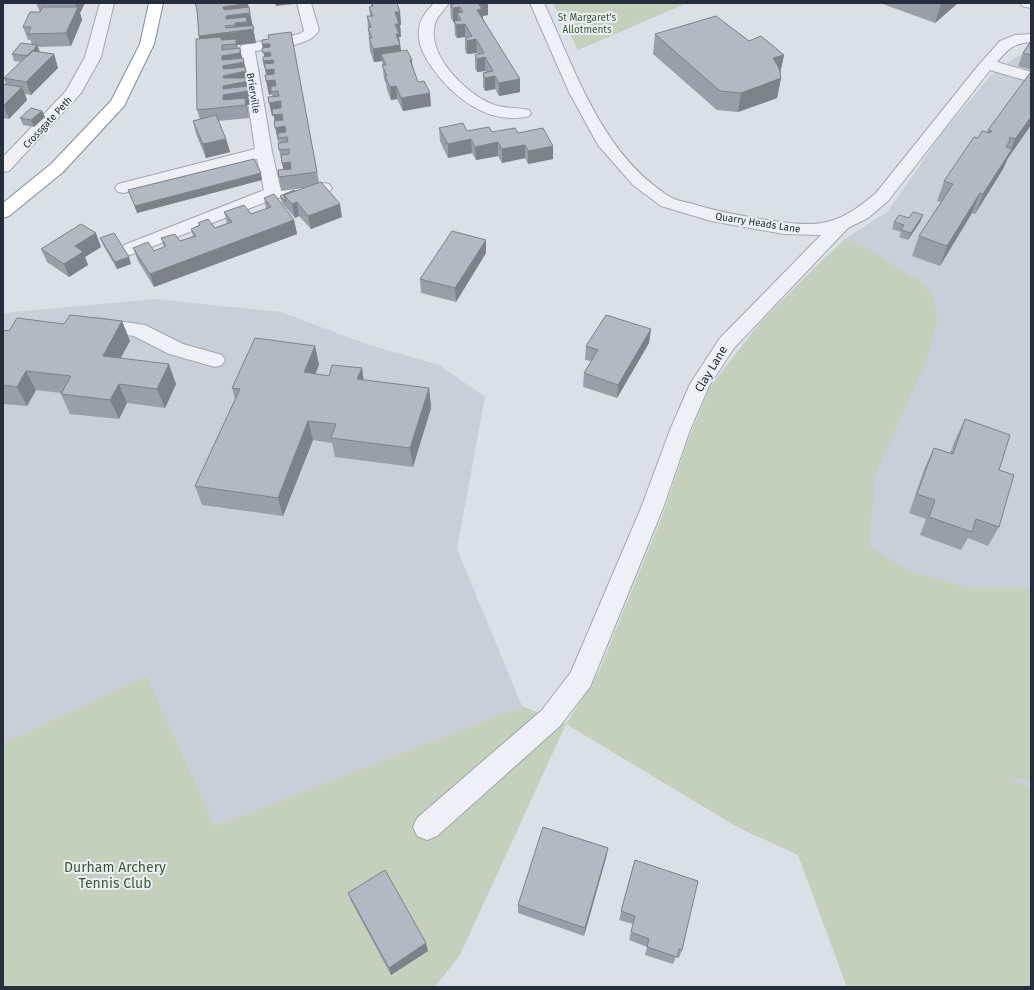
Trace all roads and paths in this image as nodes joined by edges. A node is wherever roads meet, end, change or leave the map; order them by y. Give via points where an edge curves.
1 (107, 3) edge
2 (156, 3) edge
3 (304, 3) edge
4 (442, 3) edge
5 (537, 3) edge
6 (1028, 3) edge
7 (1031, 4) edge
8 (1031, 28) edge
9 (1031, 38) edge
10 (1015, 39) junction
11 (987, 64) junction
12 (1031, 76) edge
13 (523, 113) dead end
14 (264, 152) junction
15 (3, 168) edge
16 (124, 188) dead end
17 (323, 188) edge
18 (272, 193) junction
19 (3, 212) edge
20 (842, 224) junction
21 (130, 249) dead end
22 (81, 324) edge
23 (215, 360) dead end
24 (427, 827) dead end

1 - 15 street, Crossgate Peth via 93,57 73,93
2 - 19 highway via 148,44 118,103 57,168
3 - 14 street, Brierville via 312,30 310,34 303,38 247,48
4 - 13 street via 433,9 426,34 429,49 440,70 454,85 480,104 494,110
5 - 20 street, Quarry Heads Lane via 577,92 606,145 639,181 667,202 717,217 784,228 818,229
6 - 7 street
8 - 10 street, Quarry Heads Lane
9 - 10 street
10 - 11 street, Quarry Heads Lane via 1005,44
11 - 12 street
11 - 20 street, Quarry Heads Lane via 882,198 862,214
14 - 16 street
14 - 18 street, Brierville
17 - 18 street
18 - 21 street
20 - 24 street, Clay Lane via 727,343 700,384 581,679 551,718
22 - 23 street via 138,330 176,349

